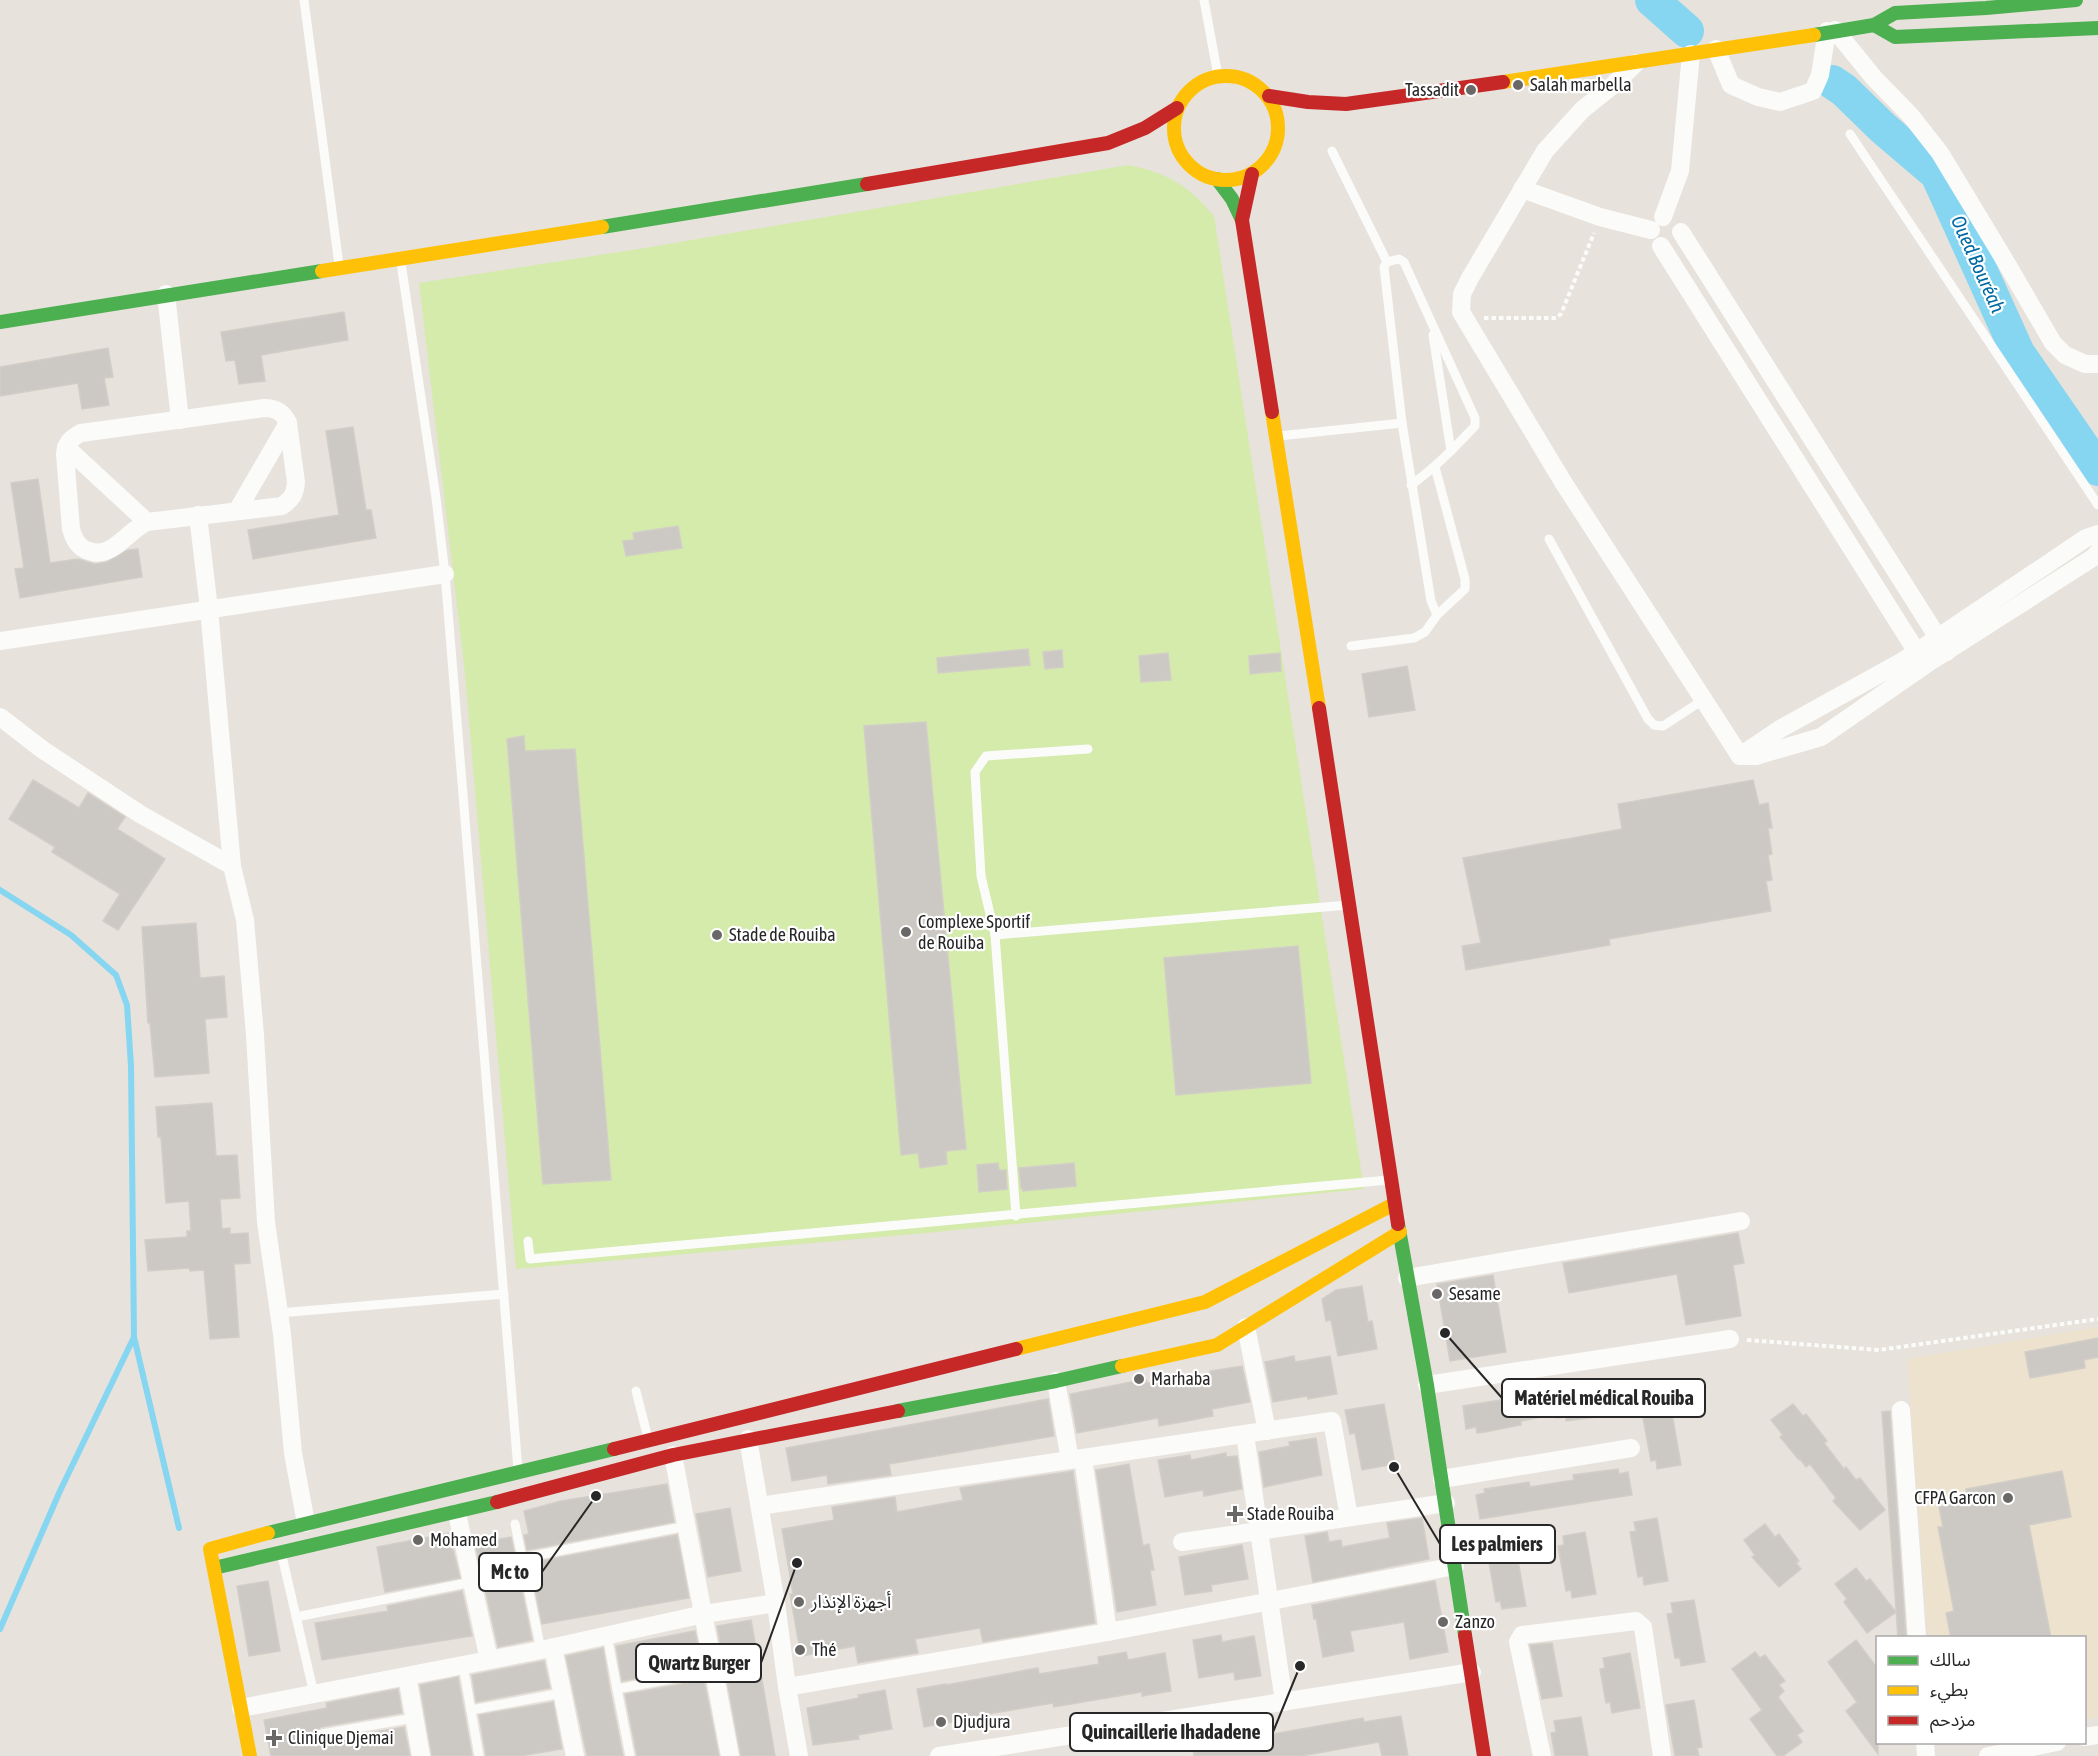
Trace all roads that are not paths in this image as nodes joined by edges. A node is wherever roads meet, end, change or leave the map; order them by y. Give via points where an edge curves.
1 (304, 0) edge
2 (1204, 0) edge
3 (2076, 0) edge
4 (1874, 25) junction
5 (2098, 28) edge
6 (1831, 31) junction
7 (1716, 50) junction
8 (1691, 54) junction
9 (1637, 62) junction
10 (1218, 76) junction
11 (1269, 96) junction
12 (1346, 104) junction
13 (1178, 108) junction
14 (1319, 115) dead end
15 (1294, 129) dead end
16 (1850, 134) dead end
17 (1278, 140) junction
18 (1108, 143) junction
19 (1140, 146) dead end
20 (1332, 151) dead end
21 (1168, 154) dead end
22 (1185, 160) junction
23 (1252, 174) junction
24 (1217, 179) junction
25 (1522, 189) junction
26 (1663, 217) junction
27 (1242, 220) junction
28 (1651, 230) junction
29 (1681, 232) junction
30 (1661, 246) junction
31 (400, 258) junction
32 (1387, 262) junction
33 (339, 267) junction
34 (166, 294) junction
35 (0, 322) edge
36 (1431, 322) junction
37 (2098, 364) edge
38 (180, 420) junction
39 (288, 423) junction
40 (1402, 423) junction
41 (1276, 436) junction
42 (66, 447) junction
43 (1451, 451) junction
44 (1435, 467) junction
45 (1411, 485) junction
46 (2098, 506) edge
47 (237, 511) junction
48 (198, 515) junction
49 (147, 522) junction
50 (2098, 534) edge
51 (1549, 539) dead end
52 (2098, 552) edge
53 (445, 574) junction
54 (209, 609) junction
55 (1437, 615) junction
56 (0, 641) edge
57 (1943, 645) junction
58 (1351, 646) dead end
59 (1920, 659) junction
60 (1703, 700) junction
61 (0, 717) edge
62 (1088, 749) dead end
63 (1740, 756) junction
64 (232, 866) junction
65 (1350, 904) junction
66 (995, 935) junction
67 (1390, 1180) junction
68 (1394, 1204) junction
69 (1016, 1216) junction
70 (1741, 1221) dead end
71 (1400, 1232) junction
72 (528, 1241) dead end
73 (1407, 1278) junction
74 (504, 1294) junction
75 (279, 1313) junction
76 (1246, 1327) junction
77 (1730, 1339) road end
78 (1056, 1381) junction
79 (1427, 1385) junction
80 (636, 1391) dead end
81 (1901, 1410) dead end
82 (739, 1418) junction
83 (1267, 1431) junction
84 (1245, 1434) junction
85 (747, 1439) junction
86 (648, 1440) junction
87 (1631, 1448) dead end
88 (673, 1455) junction
89 (1076, 1459) junction
90 (519, 1473) junction
91 (1442, 1479) junction
92 (1446, 1503) junction
93 (760, 1506) junction
94 (457, 1513) junction
95 (1349, 1517) junction
96 (306, 1523) junction
97 (515, 1524) dead end
98 (687, 1526) junction
99 (1259, 1531) junction
100 (1182, 1542) dead end
101 (281, 1552) junction
102 (522, 1558) junction
103 (1455, 1566) junction
104 (214, 1568) junction
105 (472, 1582) junction
106 (1269, 1602) junction
107 (776, 1604) junction
108 (704, 1614) junction
109 (296, 1617) junction
110 (1108, 1632) junction
111 (607, 1635) junction
112 (1917, 1636) edge
113 (547, 1648) junction
114 (489, 1660) junction
115 (463, 1665) junction
116 (713, 1671) junction
117 (1472, 1672) junction
118 (407, 1676) junction
119 (787, 1687) junction
120 (617, 1689) junction
121 (562, 1693) junction
122 (314, 1694) junction
123 (1284, 1702) junction
124 (241, 1708) junction
125 (471, 1710) junction
126 (414, 1718) junction
127 (322, 1734) dead end
128 (2052, 1744) edge
129 (250, 1756) edge
130 (421, 1756) edge
131 (479, 1756) edge
132 (575, 1756) edge
133 (630, 1756) edge
134 (730, 1756) edge
135 (799, 1756) edge
136 (939, 1756) edge
137 (1484, 1756) edge
138 (1542, 1756) edge
139 (1662, 1756) edge
140 (1988, 1756) edge

1 - 33 lane
2 - 10 lane
3 - 4 street via 1895,13
4 - 5 street via 1895,38
4 - 6 street
6 - 7 street
6 - 7 street via 1813,91 1780,102 1731,85
6 - 37 street via 1911,116 1940,153 2053,343 2065,355 2085,364
7 - 8 street
8 - 9 street
8 - 26 street via 1680,171
9 - 12 street
9 - 25 street via 1582,110 1545,151
10 - 11 street via 1246,79
10 - 13 street via 1193,87
11 - 12 street
11 - 17 street via 1279,124
12 - 14 street
13 - 18 street via 1145,128
13 - 22 street via 1174,135
15 - 17 street
16 - 46 lane
17 - 23 street via 1264,165
18 - 19 street
18 - 31 street
20 - 32 lane
21 - 22 street
22 - 24 street via 1194,169
23 - 24 street via 1235,180
23 - 27 street
24 - 27 street
25 - 28 street via 1600,217
25 - 60 street via 1462,294 1461,312 1563,482
26 - 28 street
26 - 29 street via 1676,220
27 - 41 street
28 - 30 street
29 - 30 street via 1674,243
29 - 57 street
30 - 59 street
31 - 33 street
31 - 53 lane
32 - 36 lane via 1404,262
32 - 40 lane via 1384,267
33 - 34 street
34 - 35 street
34 - 38 street
36 - 43 lane
36 - 43 lane via 1475,418 1475,426
38 - 39 street via 272,408 285,416
38 - 42 street via 81,433
39 - 47 street
39 - 47 street via 296,482 291,500 282,506
40 - 41 lane
40 - 45 lane
41 - 65 street
42 - 49 street
42 - 49 street via 71,529 79,546 86,551 104,552
43 - 44 lane
44 - 45 lane
44 - 55 lane via 1465,579 1465,589
45 - 55 lane via 1431,601
47 - 48 street
48 - 49 street
48 - 54 street
50 - 57 street via 2086,538
51 - 60 lane via 1648,719 1663,726
52 - 57 street
53 - 54 street
53 - 74 lane
54 - 56 street
54 - 64 street
55 - 58 lane via 1425,632 1414,638
57 - 59 street
59 - 63 street via 1780,729
59 - 63 street via 1821,737 1756,756
60 - 63 street
61 - 64 street via 140,814
62 - 66 lane via 986,756 975,772 981,876
64 - 75 street via 245,920 266,1222
65 - 66 lane
65 - 67 street
66 - 69 lane
67 - 68 street
67 - 69 lane
68 - 71 street
68 - 82 street via 1205,1302
69 - 72 lane via 530,1259
70 - 73 street
71 - 73 street
71 - 76 street
73 - 79 street
74 - 75 lane
74 - 90 lane
75 - 96 street via 290,1428
76 - 78 street via 1217,1345
76 - 83 street
77 - 79 street
78 - 85 street
78 - 89 street
79 - 91 street
80 - 86 lane
81 - 112 street
82 - 85 street
82 - 86 street
83 - 84 street
83 - 95 street via 1332,1421
84 - 89 street
84 - 99 street
85 - 88 street
85 - 93 street
86 - 90 street
87 - 91 street
88 - 94 street
88 - 98 street
89 - 93 street
89 - 110 street
90 - 96 street
91 - 92 street
92 - 95 street
92 - 103 street
93 - 107 street
94 - 101 street
94 - 105 street
95 - 99 street
96 - 104 street via 210,1549
97 - 102 lane
98 - 102 lane
98 - 108 street
99 - 100 street
99 - 106 street
101 - 104 street
101 - 109 lane
102 - 113 lane
103 - 106 street
103 - 117 street
104 - 124 street
105 - 109 lane
105 - 114 street
106 - 110 street
106 - 123 street
107 - 108 street
107 - 119 street
108 - 111 street
108 - 116 street
109 - 122 lane
110 - 119 street
111 - 113 street
111 - 120 lane
113 - 114 street
113 - 121 street
114 - 115 street
115 - 118 street
115 - 125 lane
116 - 120 lane
116 - 134 street
117 - 123 street
117 - 137 street
118 - 122 street
118 - 126 street
119 - 135 street
120 - 133 lane
121 - 125 lane
121 - 132 street
122 - 124 street
123 - 136 street
124 - 129 street
125 - 131 lane
126 - 127 lane
126 - 130 street
128 - 140 street
138 - 139 street via 1518,1642 1522,1635 1636,1621 1643,1626

